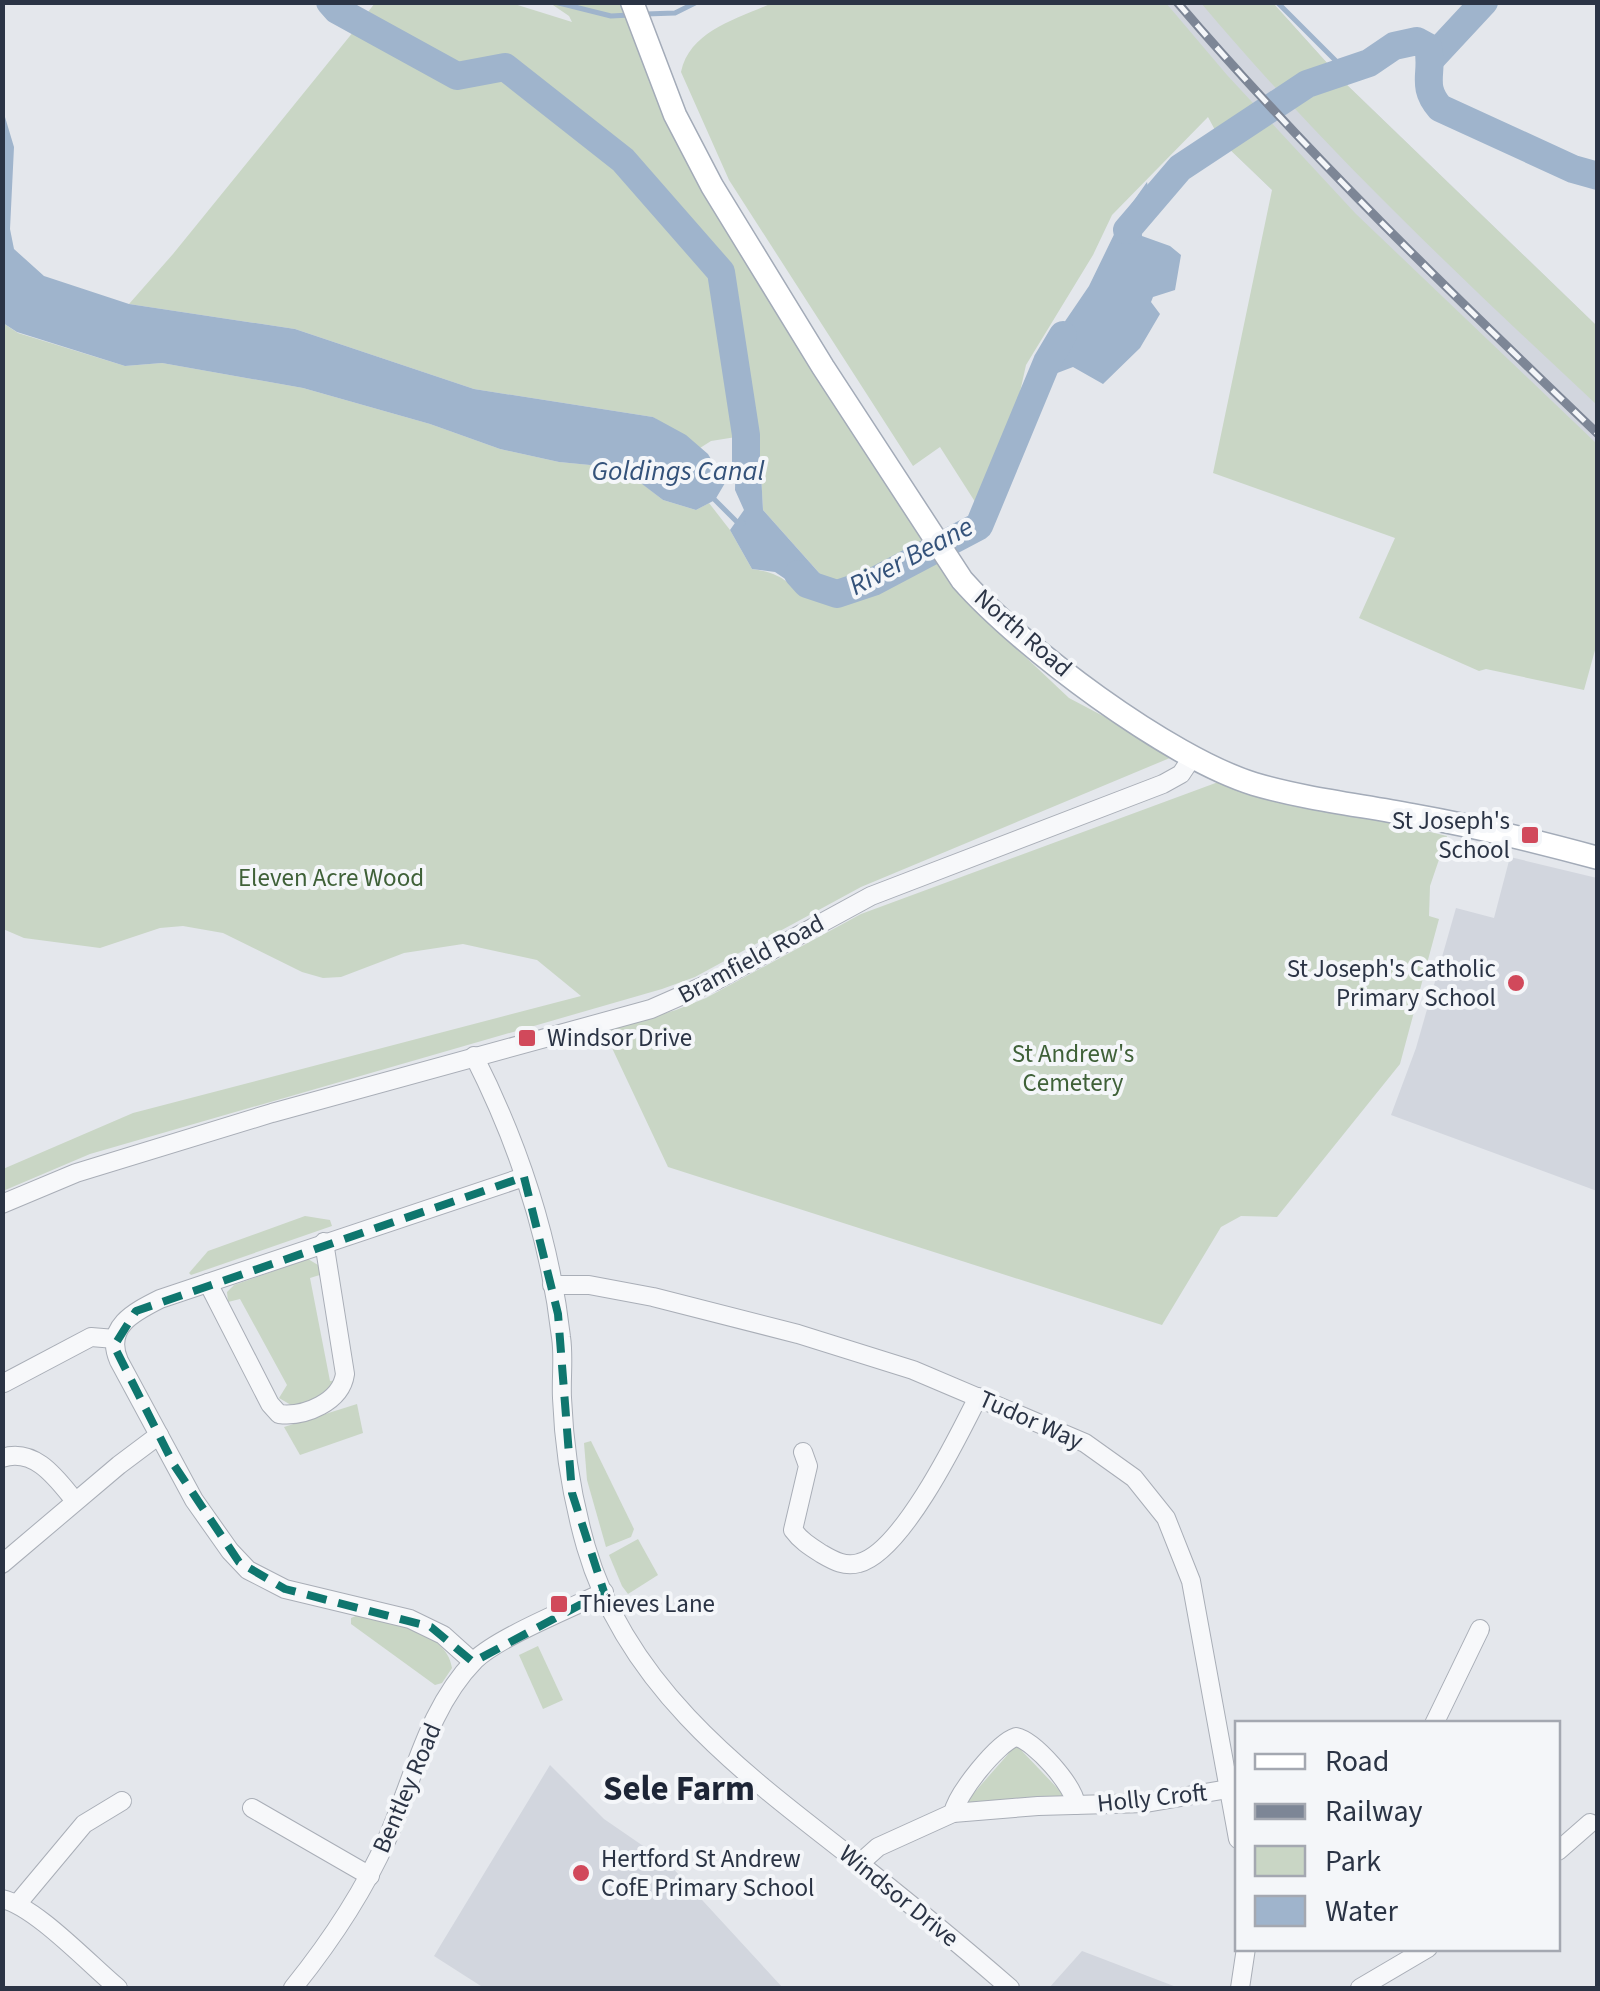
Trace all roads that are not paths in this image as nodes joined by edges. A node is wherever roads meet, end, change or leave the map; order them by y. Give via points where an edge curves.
1 (632, 4) edge
2 (1193, 756) junction
3 (1598, 858) edge
4 (474, 1056) junction
5 (524, 1177) junction
6 (2, 1204) edge
7 (324, 1242) junction
8 (208, 1282) junction
9 (552, 1286) junction
10 (115, 1339) junction
11 (4, 1383) edge
12 (978, 1397) junction
13 (159, 1435) junction
14 (803, 1452) dead end
15 (2, 1458) edge
16 (76, 1501) junction
17 (2, 1564) edge
18 (604, 1592) junction
19 (1480, 1629) dead end
20 (473, 1662) junction
21 (1435, 1721) edge
22 (1228, 1789) junction
23 (122, 1801) dead end
24 (1076, 1806) junction
25 (252, 1808) dead end
26 (954, 1813) junction
27 (1590, 1823) dead end
28 (1235, 1824) edge
29 (1560, 1849) edge
30 (859, 1864) junction
31 (370, 1876) junction
32 (10, 1901) edge
33 (1246, 1951) edge
34 (1423, 1951) edge
35 (118, 1988) edge
36 (293, 1988) edge
37 (1010, 1988) edge
38 (1240, 1988) edge
39 (1360, 1988) edge

1 - 2 main road, North Road via 675,115 722,202 953,565 977,596 1054,664
2 - 3 main road, North Road via 1254,783
2 - 4 street, Bramfield Road via 1164,784 871,896 685,996
4 - 5 street, Windsor Drive
4 - 6 street, Bramfield Road via 76,1173
5 - 7 street
5 - 9 street, Windsor Drive
7 - 8 street
7 - 8 street via 343,1388 290,1415 270,1404
8 - 10 street via 136,1311
9 - 12 street, Tudor Way via 589,1285 753,1322 913,1370
9 - 18 street, Windsor Drive via 572,1493
10 - 11 street via 91,1337
10 - 13 street via 118,1361
12 - 14 street via 905,1522 876,1556 858,1564 832,1560 793,1530 808,1466
12 - 22 street, Tudor Way via 1108,1456 1166,1518 1194,1597
13 - 16 street
13 - 20 street via 194,1500 248,1570 285,1589 410,1618
15 - 16 street via 38,1462
16 - 17 street
18 - 20 street, Bentley Road
18 - 30 street, Windsor Drive via 650,1673 692,1725
19 - 21 street
20 - 31 street, Bentley Road via 426,1736
22 - 24 street, Holly Croft
22 - 28 street, Tudor Way
23 - 32 street via 84,1824
24 - 26 street, Holly Croft
24 - 26 street, Holly Croft via 1070,1787 1032,1744 1016,1738 1002,1744
25 - 31 street
26 - 30 street, Holly Croft via 878,1847
27 - 29 street
30 - 37 street, Windsor Drive
31 - 36 street, Bentley Road
32 - 35 street
33 - 38 street
34 - 39 street

